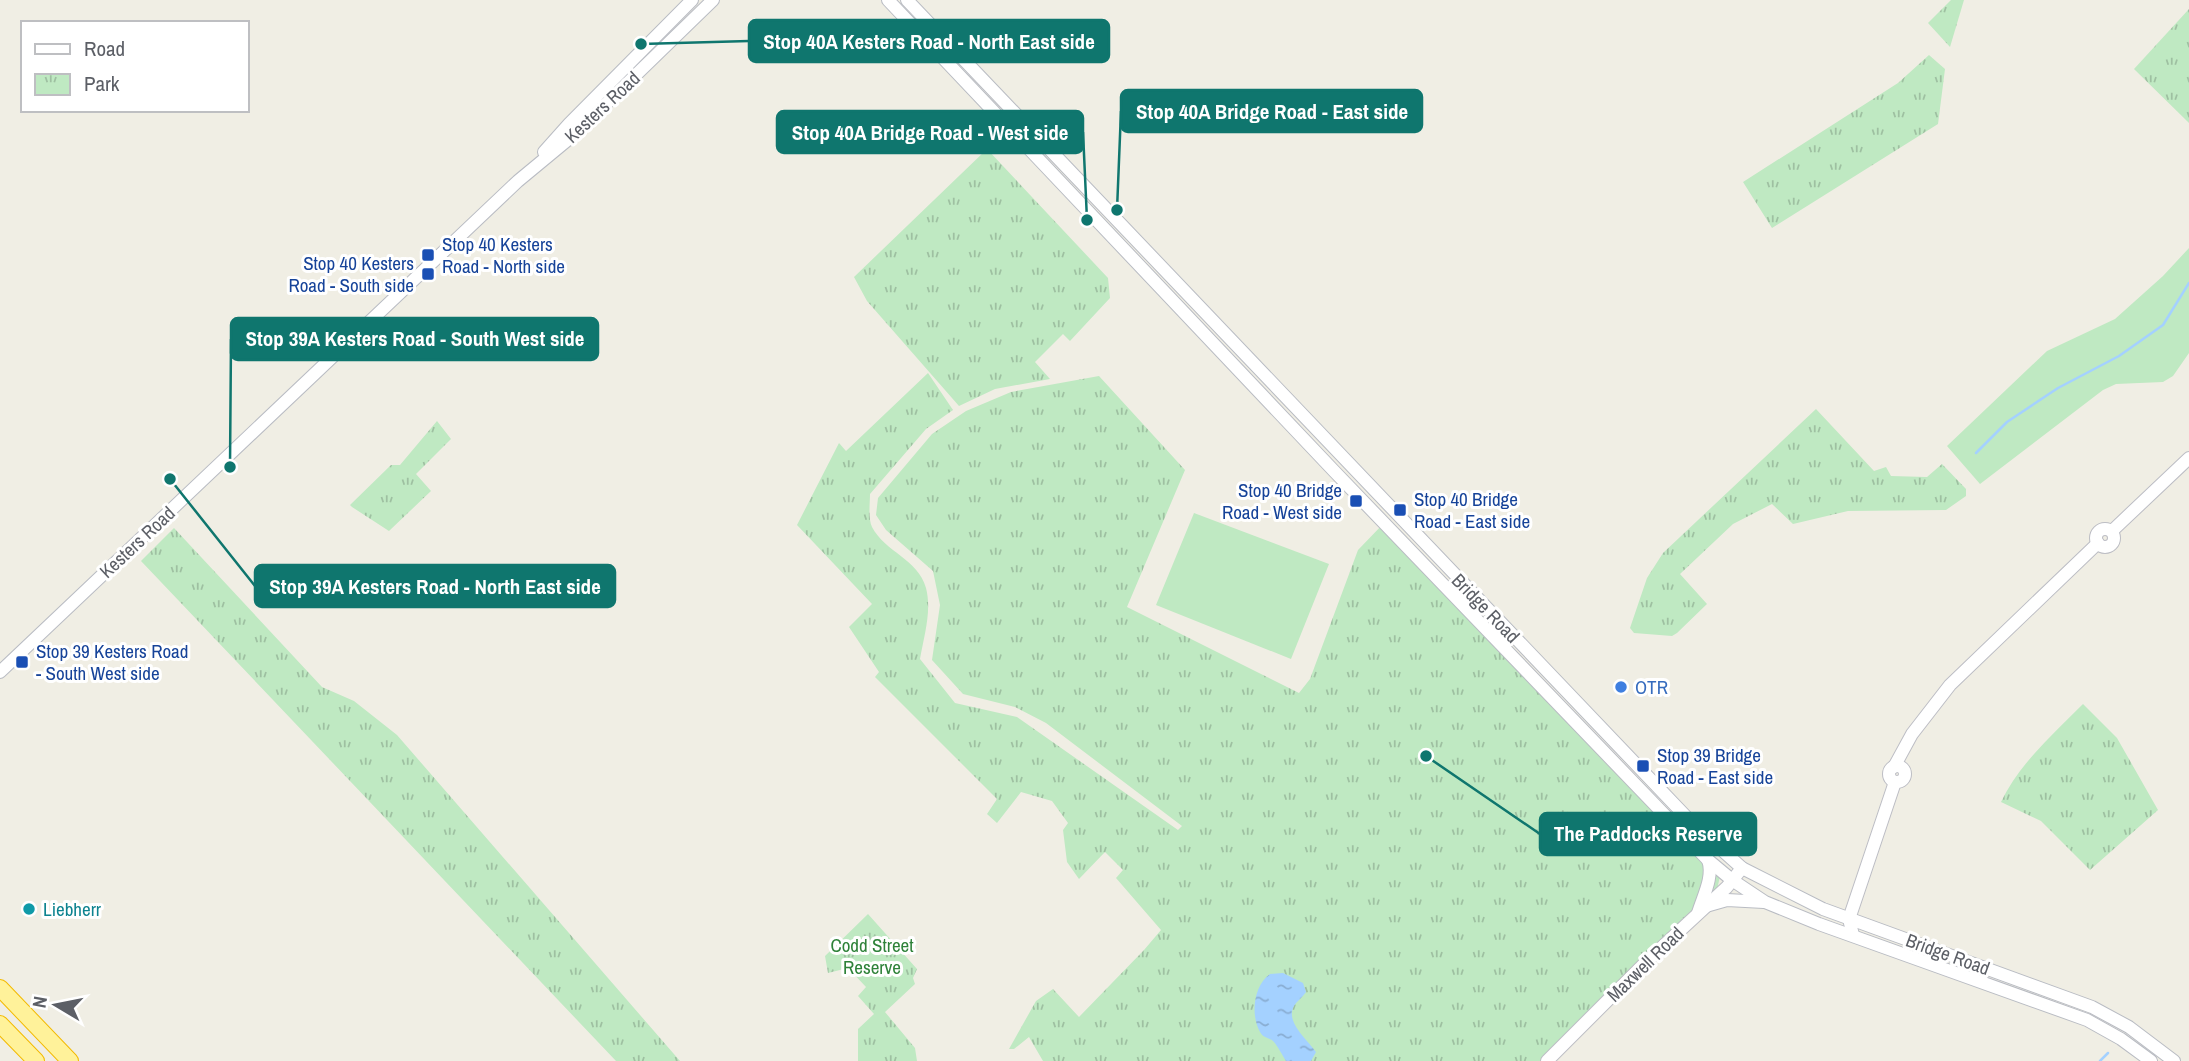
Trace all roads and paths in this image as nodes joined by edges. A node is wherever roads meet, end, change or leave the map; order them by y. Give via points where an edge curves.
1 (692, 0) edge
2 (713, 0) edge
3 (888, 0) edge
4 (907, 0) edge
5 (937, 32) junction
6 (927, 41) junction
7 (518, 181) junction
8 (1139, 255) junction
9 (1236, 346) junction
10 (1225, 356) junction
11 (1322, 438) junction
12 (1312, 448) junction
13 (2189, 458) edge
14 (0, 672) edge
15 (1567, 691) junction
16 (1557, 701) junction
17 (1708, 860) junction
18 (1742, 867) junction
19 (1732, 880) junction
20 (1765, 902) junction
21 (1702, 909) junction
22 (1849, 919) junction
23 (1853, 935) junction
24 (0, 988) edge
25 (0, 1024) edge
26 (36, 1061) edge
27 (70, 1061) edge
28 (1547, 1061) edge
29 (2151, 1061) edge
30 (2174, 1061) edge

1 - 7 main road, Kesters Road
2 - 7 main road, Kesters Road via 576,133
3 - 6 main road, Bridge Road
4 - 5 main road, Bridge Road
5 - 6 main road
5 - 8 main road, Bridge Road
6 - 8 main road, Bridge Road
7 - 14 main road, Kesters Road
8 - 9 main road, Bridge Road
8 - 10 main road, Bridge Road
9 - 10 main road
9 - 11 main road, Bridge Road
10 - 12 main road, Bridge Road
11 - 12 main road
11 - 15 main road, Bridge Road
12 - 16 main road, Bridge Road
13 - 22 main road via 2112,531 2099,530 2098,543 1959,676 1924,718 1889,775 1895,782
15 - 16 main road
15 - 18 main road, Bridge Road via 1694,825
16 - 17 main road, Bridge Road
17 - 19 main road, Bridge Road
17 - 21 main road via 1710,879
18 - 19 main road, Maxwell Road
18 - 22 main road, Bridge Road
19 - 20 main road, Bridge Road
19 - 21 main road, Maxwell Road
20 - 21 main road via 1727,900
20 - 23 main road, Bridge Road
21 - 28 main road, Maxwell Road
22 - 23 main road
22 - 30 main road, Bridge Road via 2092,1007 2129,1027
23 - 29 main road, Bridge Road via 2087,1020
24 - 27 highway
25 - 26 highway

